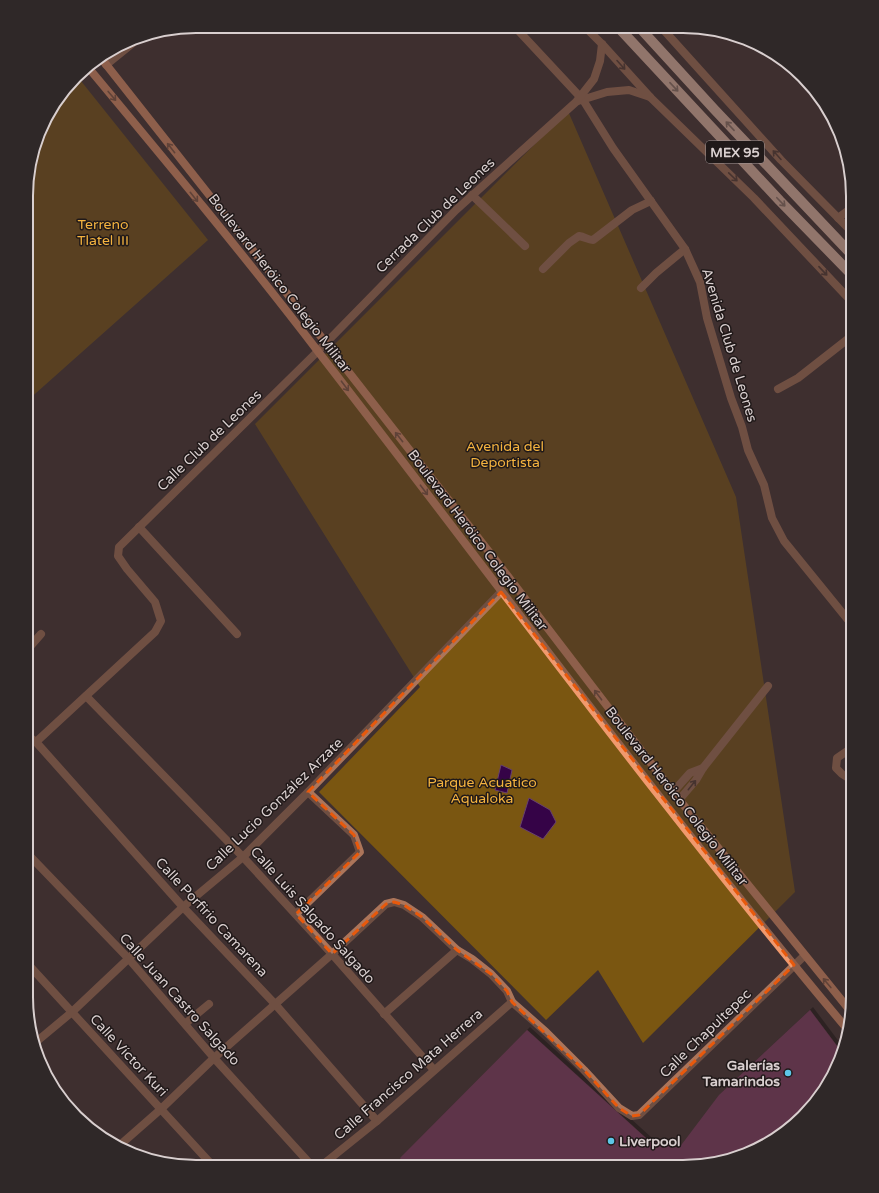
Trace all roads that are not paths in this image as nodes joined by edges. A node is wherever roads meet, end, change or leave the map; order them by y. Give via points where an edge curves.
1 (520, 33) edge
2 (591, 33) edge
3 (624, 33) edge
4 (645, 33) edge
5 (665, 33) edge
6 (602, 44) junction
7 (103, 62) edge
8 (91, 71) edge
9 (650, 97) junction
10 (580, 99) junction
11 (472, 195) junction
12 (651, 201) junction
13 (846, 212) edge
14 (838, 218) junction
15 (846, 227) edge
16 (525, 246) dead end
17 (685, 249) junction
18 (846, 249) edge
19 (544, 269) dead end
20 (846, 269) edge
21 (642, 288) dead end
22 (846, 296) edge
23 (846, 341) edge
24 (326, 343) junction
25 (318, 351) junction
26 (778, 389) dead end
27 (139, 527) junction
28 (501, 592) junction
29 (846, 617) edge
30 (41, 634) dead end
31 (237, 634) dead end
32 (33, 643) edge
33 (768, 686) dead end
34 (86, 696) junction
35 (33, 740) edge
36 (36, 742) junction
37 (846, 752) edge
38 (703, 768) junction
39 (846, 777) edge
40 (308, 792) junction
41 (673, 792) junction
42 (679, 800) junction
43 (243, 857) junction
44 (33, 859) edge
45 (183, 907) junction
46 (296, 914) junction
47 (457, 950) junction
48 (332, 954) junction
49 (804, 956) junction
50 (128, 958) junction
51 (794, 965) junction
52 (33, 970) edge
53 (512, 1002) junction
54 (209, 1004) dead end
55 (275, 1004) junction
56 (846, 1006) edge
57 (72, 1012) junction
58 (384, 1014) junction
59 (186, 1024) junction
60 (844, 1025) edge
61 (39, 1039) edge
62 (214, 1058) junction
63 (434, 1070) junction
64 (161, 1109) junction
65 (377, 1121) junction
66 (123, 1142) edge
67 (208, 1160) edge
68 (307, 1160) edge
69 (328, 1160) edge

1 - 10 street, Avenida Club de Leones
2 - 6 street
3 -> 20 main road, MEX 95
18 -> 4 main road, MEX 95
14 -> 5 street via 781,160
6 -> 9 street
6 - 10 street, Cerrada Club de Leones via 594,79
24 -> 7 main road, Boulevard Heróico Colegio Militar
8 -> 25 main road, Boulevard Heróico Colegio Militar
9 - 10 street, Cerrada Club de Leones via 629,90 607,92
9 -> 22 street via 754,198
10 - 11 street, Cerrada Club de Leones
10 - 12 street, Avenida Club de Leones
11 - 16 street
11 - 24 street, Cerrada Club de Leones
12 - 17 street, Avenida Club de Leones
12 - 19 street via 632,210 593,240 579,236 568,243
13 - 14 street
14 - 15 street
17 - 21 street
17 - 29 street, Avenida Club de Leones via 700,282 707,318 731,398 748,450 764,484 772,518 784,541
23 - 26 street via 798,378
24 - 25 street, Cerrada Club de Leones
41 -> 24 main road, Boulevard Heróico Colegio Militar
25 - 27 street, Calle Club de Leones
25 -> 28 main road, Boulevard Heróico Colegio Militar
27 - 31 street
27 - 34 street, Calle Club de Leones via 119,547 118,556 155,602 161,621 155,632
28 - 40 street, Calle Lucio González Arzate
28 - 51 main road, Boulevard Heróico Colegio Militar
30 - 32 street
33 - 38 street
34 - 36 street
34 - 43 street, Calle Luis Salgado Salgado
35 - 36 street, Calle Porfirio Camarena
36 - 45 street, Calle Porfirio Camarena
37 - 39 street via 837,758 836,768
38 - 41 street via 690,773
42 -> 38 street
40 - 43 street, Calle Lucio González Arzate
40 - 46 street via 354,835 360,852
41 - 42 main road, Boulevard Heróico Colegio Militar
42 - 49 main road, Boulevard Heróico Colegio Militar
43 - 45 street, Calle Lucio González Arzate
43 - 46 street, Calle Luis Salgado Salgado
44 - 50 street, Calle Juan Castro Salgado
45 - 50 street, Calle Lucio González Arzate
45 - 55 street, Calle Porfirio Camarena
46 - 48 street, Calle Luis Salgado Salgado
47 - 48 street via 422,916 394,902 386,904
47 - 53 street via 491,974 507,991
47 - 58 street
48 - 55 street
48 - 58 street, Calle Luis Salgado Salgado
49 - 51 street, Calle Chapultepec
56 -> 49 main road, Boulevard Heróico Colegio Militar
50 - 57 street, Calle Lucio González Arzate
50 - 59 street, Calle Juan Castro Salgado
51 - 53 street, Calle Chapultepec via 639,1115 632,1116 619,1108 546,1032
51 - 60 main road, Boulevard Heróico Colegio Militar
52 - 57 street, Calle Víctor Kuri
53 - 63 street, Calle Francisco Mata Herrera
54 - 59 street
55 - 62 street
55 - 65 street, Calle Porfirio Camarena
57 - 61 street, Calle Lucio González Arzate
57 - 64 street, Calle Víctor Kuri
58 - 63 street, Calle Luis Salgado Salgado
59 - 62 street, Calle Juan Castro Salgado
62 - 64 street
62 - 68 street, Calle Juan Castro Salgado
63 - 65 street, Calle Francisco Mata Herrera
64 - 66 street
64 - 67 street, Calle Víctor Kuri
65 - 69 street, Calle Francisco Mata Herrera

